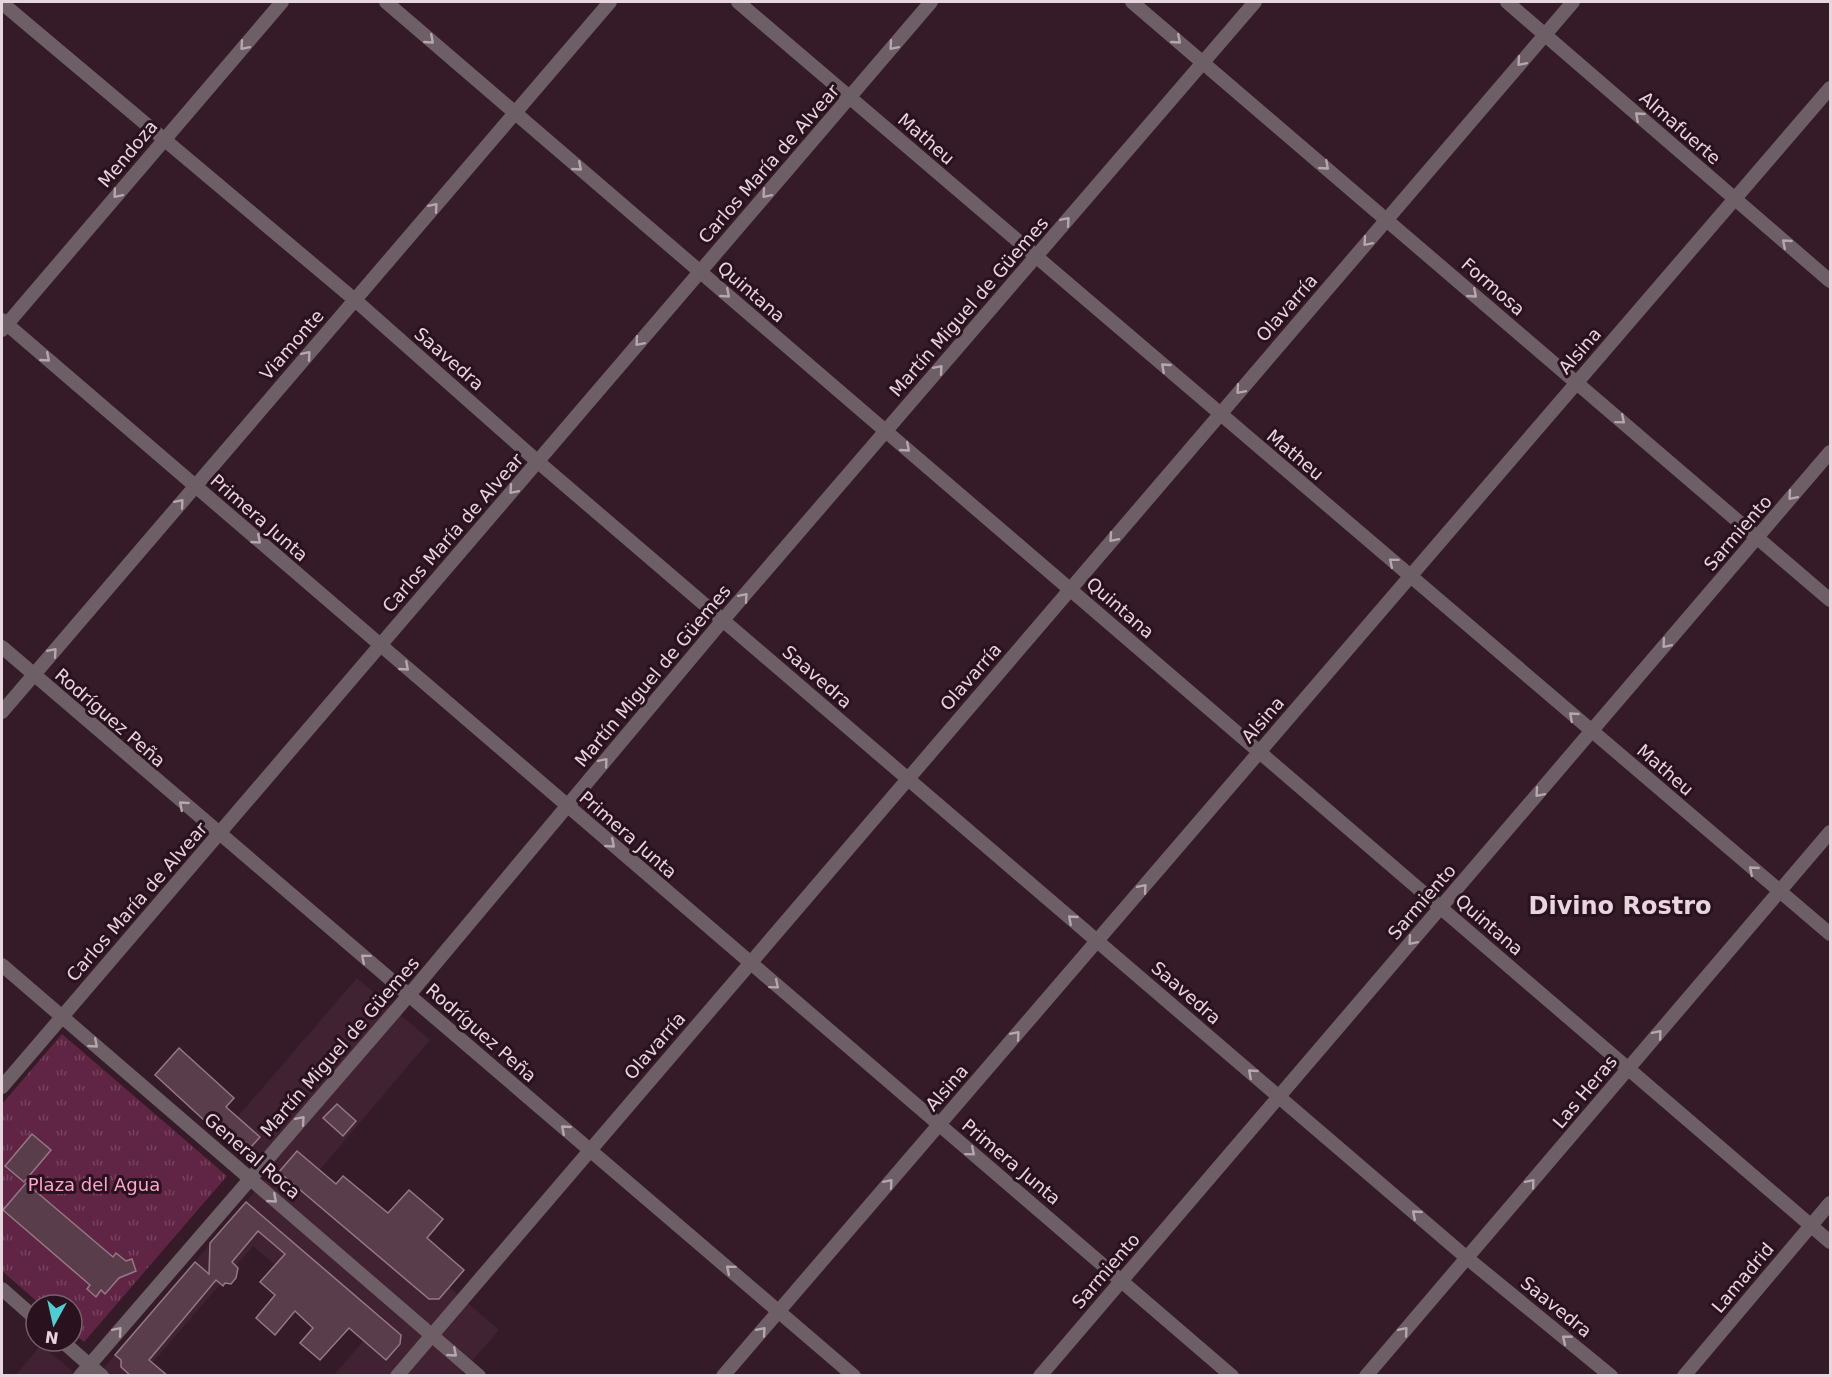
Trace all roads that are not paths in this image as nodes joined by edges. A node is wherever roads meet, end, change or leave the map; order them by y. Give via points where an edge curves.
1 (282, 2) edge
2 (386, 2) edge
3 (610, 2) edge
4 (738, 2) edge
5 (931, 2) edge
6 (1132, 2) edge
7 (1256, 2) edge
8 (1507, 2) edge
9 (1573, 2) edge
10 (2, 3) edge
11 (1545, 34) junction
12 (1203, 62) junction
13 (1830, 88) edge
14 (849, 97) junction
15 (515, 112) junction
16 (163, 141) junction
17 (1735, 199) junction
18 (1386, 219) junction
19 (1036, 257) junction
20 (700, 271) junction
21 (1830, 281) edge
22 (355, 300) junction
23 (3, 324) edge
24 (1577, 383) junction
25 (1220, 414) junction
26 (886, 431) junction
27 (1830, 452) edge
28 (537, 461) junction
29 (195, 486) junction
30 (1758, 537) junction
31 (1411, 576) junction
32 (1070, 589) junction
33 (1830, 600) edge
34 (723, 620) junction
35 (380, 645) junction
36 (2, 648) edge
37 (33, 675) junction
38 (2, 712) edge
39 (1592, 731) junction
40 (1260, 752) junction
41 (908, 778) junction
42 (566, 806) junction
43 (1830, 832) edge
44 (218, 835) junction
45 (1779, 892) junction
46 (1441, 907) junction
47 (1830, 934) edge
48 (1098, 941) junction
49 (750, 964) junction
50 (2, 965) edge
51 (409, 995) junction
52 (62, 1017) junction
53 (1629, 1068) junction
54 (2, 1087) edge
55 (1280, 1096) junction
56 (939, 1125) junction
57 (590, 1150) junction
58 (250, 1179) junction
59 (1830, 1203) edge
60 (1811, 1226) junction
61 (1830, 1242) edge
62 (1467, 1258) junction
63 (1122, 1281) junction
64 (2, 1289) edge
65 (24, 1308) edge
66 (779, 1311) junction
67 (432, 1335) junction
68 (76, 1353) edge
69 (89, 1365) junction
70 (80, 1376) edge
71 (102, 1376) edge
72 (397, 1376) edge
73 (479, 1376) edge
74 (723, 1376) edge
75 (854, 1376) edge
76 (1041, 1376) edge
77 (1232, 1376) edge
78 (1366, 1376) edge
79 (1611, 1376) edge
80 (1684, 1376) edge

1 -> 16 street, Mendoza
2 -> 15 street, Quintana
3 - 15 street, Viamonte
4 - 14 street, Matheu
5 -> 14 street, Carlos María de Alvear
6 -> 12 street, Formosa
7 - 12 street, Martín Miguel de Güemes
8 - 11 street, Almafuerte
9 - 11 street, Olavarría
10 - 16 street, Saavedra
17 -> 11 street, Almafuerte
11 -> 18 street, Olavarría
12 -> 18 street, Formosa
19 -> 12 street, Martín Miguel de Güemes
13 - 17 street, Alsina
14 - 19 street, Matheu
14 -> 20 street, Carlos María de Alvear
15 -> 20 street, Quintana
22 -> 15 street, Viamonte
16 - 22 street, Saavedra
16 -> 23 street, Mendoza
21 -> 17 street, Almafuerte
17 - 24 street, Alsina
18 -> 24 street, Formosa
18 -> 25 street, Olavarría
25 -> 19 street, Matheu
26 -> 19 street, Martín Miguel de Güemes
20 -> 26 street, Quintana
20 -> 28 street, Carlos María de Alvear
22 - 28 street, Saavedra
29 -> 22 street, Viamonte
23 -> 29 street, Primera Junta
24 -> 30 street, Formosa
24 - 31 street, Alsina
31 -> 25 street, Matheu
25 -> 32 street, Olavarría
26 -> 32 street, Quintana
34 -> 26 street, Martín Miguel de Güemes
27 -> 30 street, Sarmiento
28 - 34 street, Saavedra
28 -> 35 street, Carlos María de Alvear
29 -> 35 street, Primera Junta
37 -> 29 street, Viamonte
30 - 33 street, Formosa
30 -> 39 street, Sarmiento
39 -> 31 street, Matheu
31 - 40 street, Alsina
32 - 40 street, Quintana
32 - 41 street, Olavarría
34 - 41 street, Saavedra
42 -> 34 street, Martín Miguel de Güemes
35 -> 42 street, Primera Junta
35 - 44 street, Carlos María de Alvear
36 - 37 street, Rodríguez Peña
37 - 38 street, Viamonte
44 -> 37 street, Rodríguez Peña
45 -> 39 street, Matheu
39 -> 46 street, Sarmiento
40 - 46 street, Quintana
48 -> 40 street, Alsina
48 -> 41 street, Saavedra
41 - 49 street, Olavarría
42 -> 49 street, Primera Junta
42 - 51 street, Martín Miguel de Güemes
43 - 45 street, Las Heras
51 -> 44 street, Rodríguez Peña
44 - 52 street, Carlos María de Alvear
45 - 47 street, Matheu
53 -> 45 street, Las Heras
46 - 53 street, Quintana
46 -> 55 street, Sarmiento
55 -> 48 street, Saavedra
56 -> 48 street, Alsina
49 -> 56 street, Primera Junta
49 - 57 street, Olavarría
50 - 52 street, General Roca
57 -> 51 street, Rodríguez Peña
58 -> 51 street, Martín Miguel de Güemes
52 - 54 street, Carlos María de Alvear
52 -> 58 street, General Roca
53 - 60 street, Quintana
62 -> 53 street, Las Heras
62 -> 55 street, Saavedra
55 - 63 street, Sarmiento
56 -> 63 street, Primera Junta
66 -> 56 street, Alsina
66 -> 57 street, Rodríguez Peña
57 - 67 street, Olavarría
58 -> 67 street, General Roca
69 -> 58 street, Martín Miguel de Güemes
59 - 60 street, Lamadrid
60 - 61 street, Quintana
60 - 80 street, Lamadrid
78 -> 62 street, Las Heras
79 -> 62 street, Saavedra
63 - 76 street, Sarmiento
63 - 77 street, Primera Junta
64 - 65 street
74 -> 66 street, Alsina
66 - 75 street, Rodríguez Peña
67 - 72 street, Olavarría
67 -> 73 street, General Roca
68 - 69 street
69 - 70 street, Martín Miguel de Güemes
69 - 71 street

